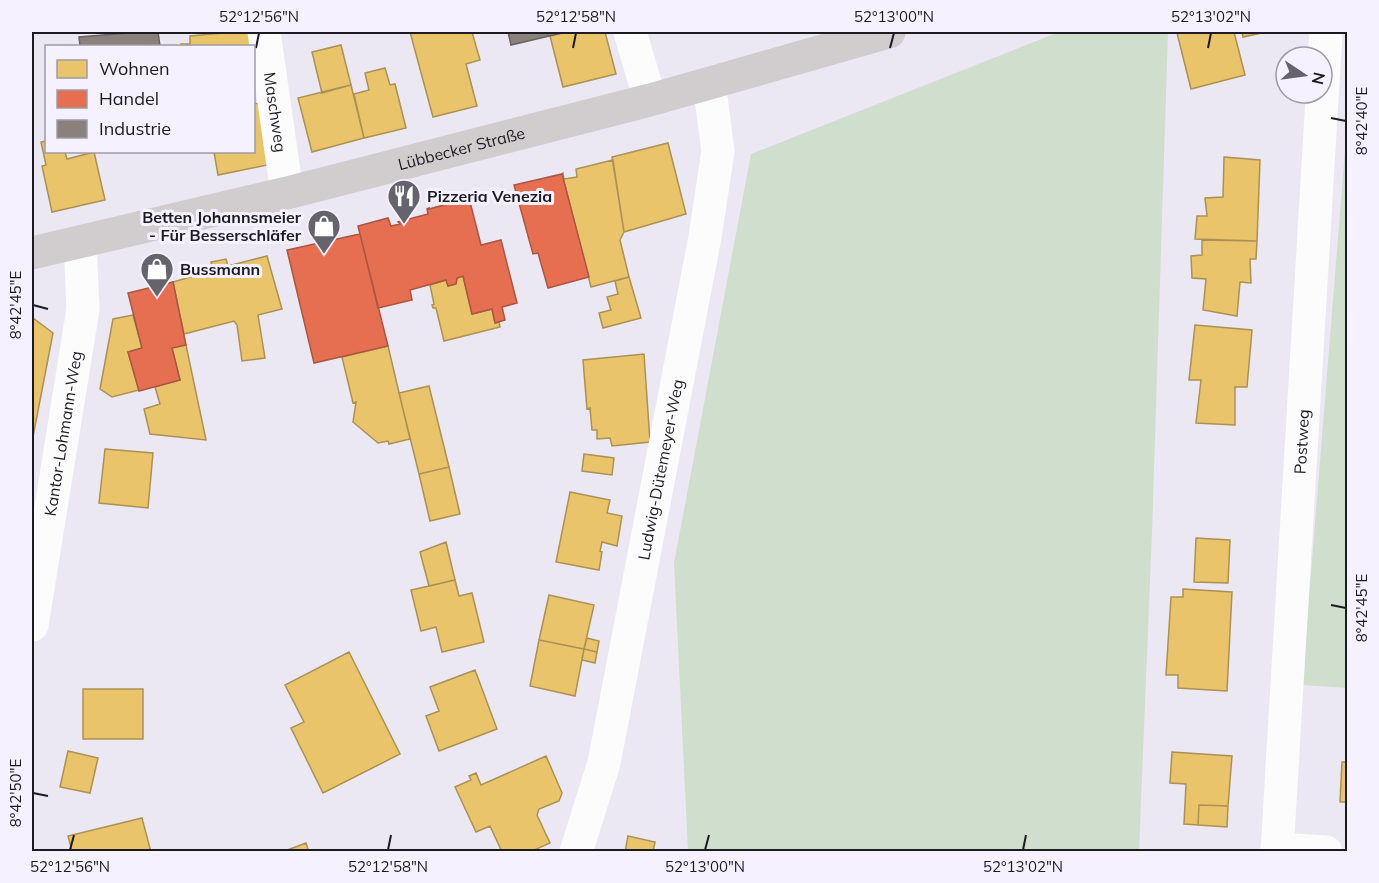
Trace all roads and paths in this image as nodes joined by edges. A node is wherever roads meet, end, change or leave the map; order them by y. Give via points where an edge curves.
1 (264, 32) edge
2 (630, 32) edge
3 (889, 32) edge
4 (1326, 32) edge
5 (709, 83) junction
6 (650, 100) junction
7 (287, 193) junction
8 (80, 242) junction
9 (32, 254) edge
10 (32, 625) edge
11 (1277, 850) edge
12 (576, 852) edge
13 (1326, 852) edge

1 - 7 street, Maschweg
2 - 6 street
3 - 5 main road, Lübbecker Straße
4 - 11 street, Postweg
5 - 6 main road, Lübbecker Straße
5 - 12 street, Ludwig-Dütemeyer-Weg via 718,151 705,237 604,763
6 - 7 main road, Lübbecker Straße
7 - 8 main road, Lübbecker Straße
8 - 9 main road, Lübbecker Straße
8 - 10 street, Kantor-Lohmann-Weg via 83,309
11 - 13 street

